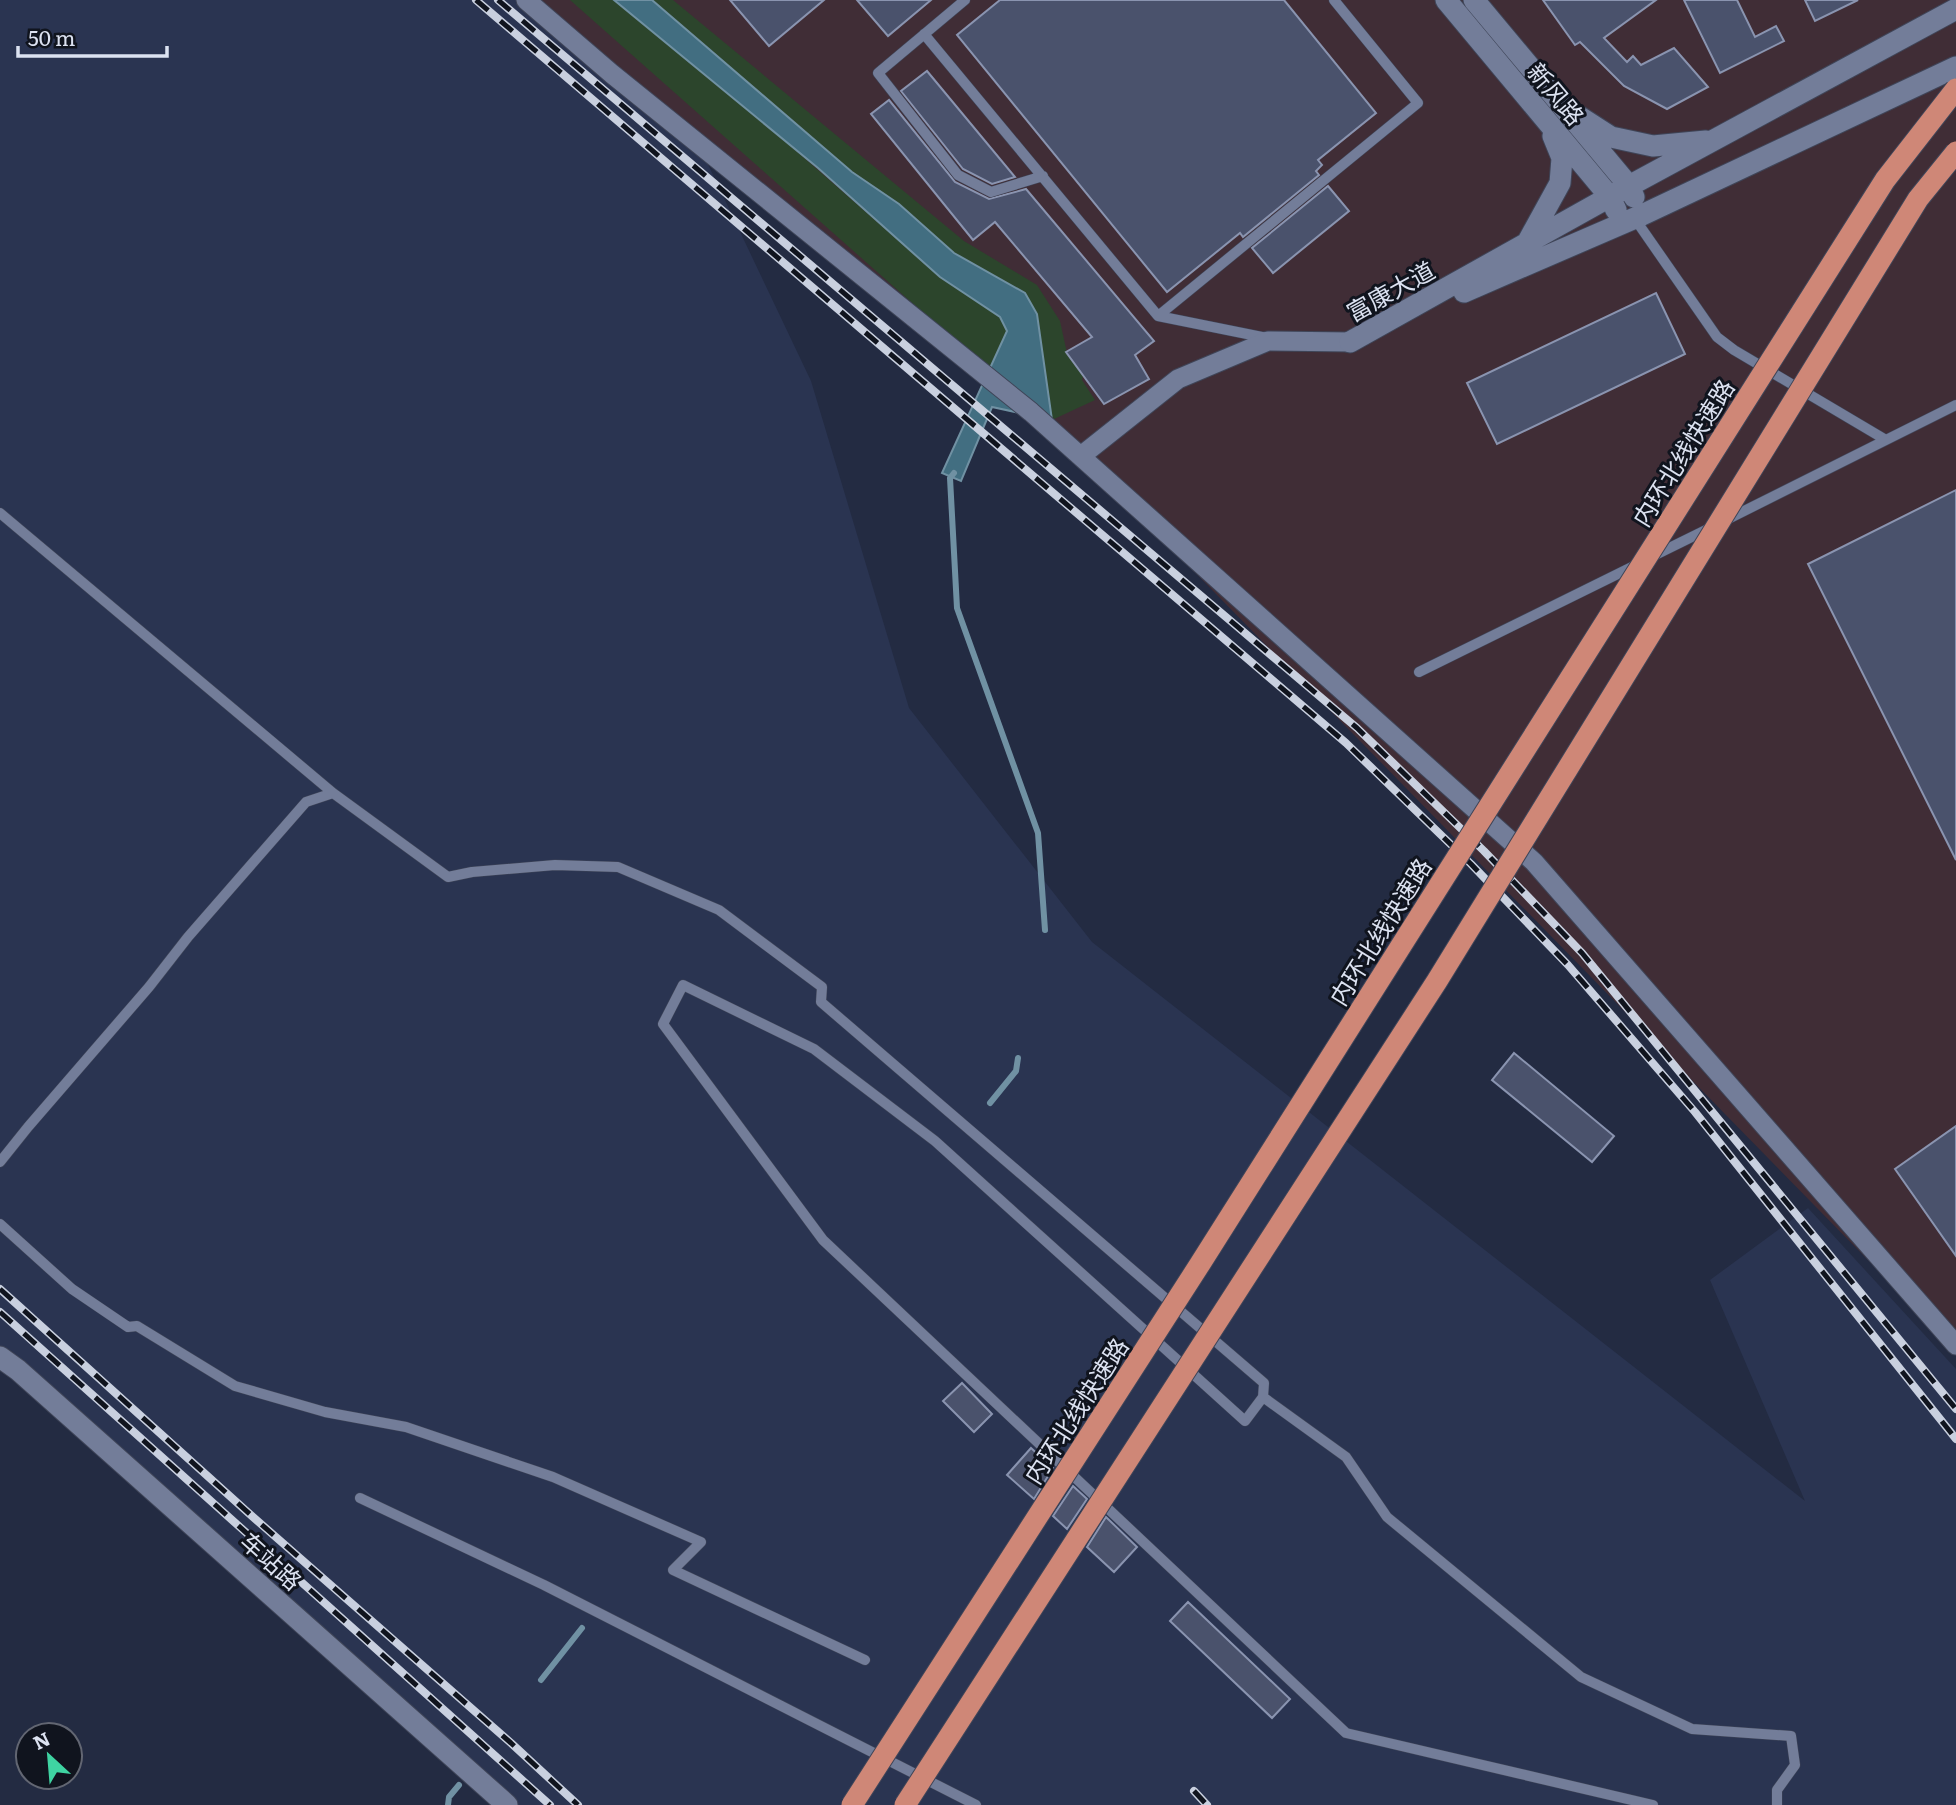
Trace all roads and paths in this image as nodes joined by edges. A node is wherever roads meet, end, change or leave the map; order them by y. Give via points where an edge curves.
1 (526, 0) edge
2 (965, 0) edge
3 (1334, 0) edge
4 (1446, 0) edge
5 (1474, 0) edge
6 (1956, 9) edge
7 (924, 34) junction
8 (1956, 68) edge
9 (1956, 89) edge
10 (1562, 106) junction
11 (1546, 121) junction
12 (1715, 140) junction
13 (1956, 152) edge
14 (1043, 176) junction
15 (1629, 186) junction
16 (1610, 197) junction
17 (1633, 219) junction
18 (1527, 243) junction
19 (1158, 316) junction
20 (1282, 341) junction
21 (1350, 342) junction
22 (1956, 405) edge
23 (1886, 440) junction
24 (1081, 456) junction
25 (0, 513) edge
26 (1419, 673) dead end
27 (332, 793) junction
28 (0, 1162) edge
29 (0, 1224) edge
30 (1956, 1345) edge
31 (0, 1357) edge
32 (1263, 1397) junction
33 (360, 1498) dead end
34 (865, 1660) dead end
35 (507, 1805) edge
36 (852, 1805) edge
37 (905, 1805) edge
38 (976, 1805) edge
39 (1653, 1805) edge
40 (1777, 1805) edge

1 - 24 street
2 - 7 lane
3 - 19 lane via 1418,103
4 - 11 main road, 新风路
5 - 10 main road, 新风路
6 - 12 main road, 富康大道
7 - 14 lane
7 - 14 lane via 878,73 958,175 991,192
8 - 17 main road, 富康大道
9 - 36 highway, 内环北线快速路, bridge via 1885,180
10 - 12 main road via 1611,137 1654,146
10 - 15 main road, 新风路
11 - 16 main road, 新风路
11 - 18 main road via 1562,158 1560,183
12 - 15 main road, 富康大道
13 - 37 highway, bridge via 1918,199 1437,981
14 - 19 lane
15 - 16 main road, 富康大道
15 - 17 main road, 新风路
16 - 17 main road, 新风路
16 - 18 main road, 富康大道
17 - 21 main road, 富康大道
17 - 23 lane via 1717,337
18 - 21 main road, 富康大道
19 - 20 lane
20 - 21 street
20 - 24 street via 1268,341 1178,379
22 - 23 lane
23 - 26 lane
24 - 30 street via 1535,862
25 - 27 lane
27 - 28 lane via 306,802
27 - 32 lane via 448,877 555,865 618,867 719,911 822,987 821,1002 1264,1383
29 - 34 lane via 72,1289 235,1386 325,1412 406,1427 553,1477 701,1542 673,1570
31 - 35 main road, 车站路
32 - 39 lane via 1245,1421 935,1141 814,1049 682,985 663,1024 823,1240 1346,1733
32 - 40 lane via 1346,1457 1387,1517 1581,1677 1692,1729 1791,1736 1795,1765 1776,1790
33 - 38 lane via 544,1585

